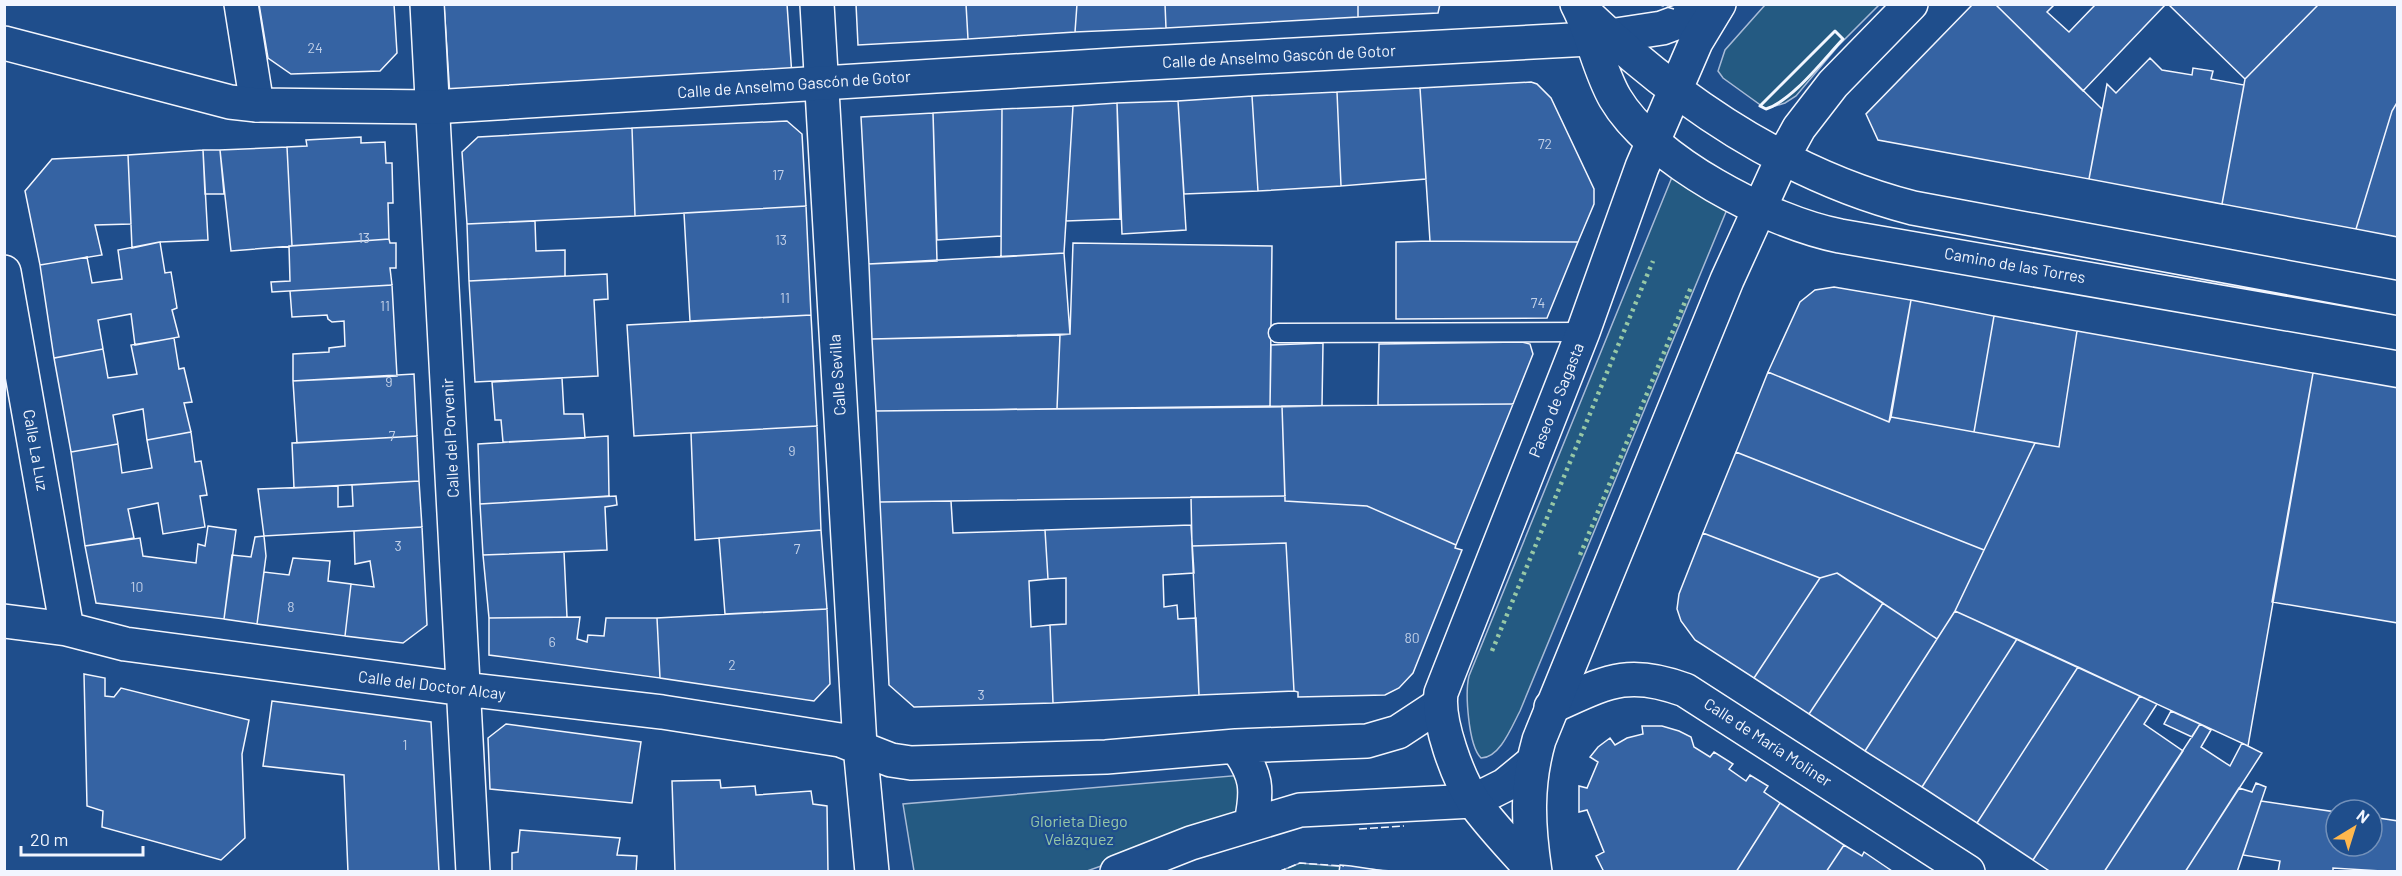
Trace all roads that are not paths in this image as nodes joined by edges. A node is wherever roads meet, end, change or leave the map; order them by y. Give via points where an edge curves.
1 (241, 4) edge
2 (427, 4) edge
3 (817, 4) edge
4 (1911, 4) edge
5 (1579, 6) edge
6 (1718, 6) edge
7 (1600, 38) junction
8 (4, 43) edge
9 (821, 82) junction
10 (1675, 89) junction
11 (257, 105) junction
12 (432, 107) junction
13 (1652, 143) junction
14 (1783, 157) junction
15 (1759, 208) junction
16 (4, 272) edge
17 (2397, 298) edge
18 (1583, 332) junction
19 (1278, 333) dead end
20 (2397, 333) edge
21 (4, 621) edge
22 (67, 629) junction
23 (464, 690) junction
24 (1439, 705) junction
25 (1551, 707) junction
26 (860, 746) junction
27 (1236, 746) junction
28 (1533, 762) junction
29 (1473, 801) junction
30 (1251, 823) junction
31 (473, 872) edge
32 (872, 872) edge
33 (1117, 872) edge
34 (1535, 872) edge
35 (1968, 872) edge

1 - 11 street
2 - 12 street, Calle del Porvenir
3 - 9 street, Calle Sevilla
4 - 14 street via 1833,84
5 - 7 street, Camino de las Torres
6 - 7 street, Calle de Anselmo Gascón de Gotor via 1673,25
6 - 10 street, Paseo de Sagasta
7 - 9 street, Calle de Anselmo Gascón de Gotor
7 - 10 street
7 - 13 street, Camino de las Torres via 1616,99
8 - 11 street, Calle de Anselmo Gascón de Gotor via 202,96
9 - 12 street, Calle de Anselmo Gascón de Gotor
9 - 26 street, Calle Sevilla
10 - 13 street, Paseo de Sagasta
10 - 14 street via 1734,130
11 - 12 street, Calle de Anselmo Gascón de Gotor
12 - 23 street, Calle del Porvenir
13 - 15 street, Camino de las Torres
13 - 18 street, Paseo de Sagasta
14 - 15 street
14 - 17 street via 1850,189 1913,207
15 - 20 street, Camino de las Torres via 1840,236
15 - 25 street
16 - 22 street, Calle La Luz
18 - 19 lane
18 - 24 street, Paseo de Sagasta via 1448,672
21 - 22 street, Calle del Doctor Alcay
22 - 23 street, Calle del Doctor Alcay via 125,644
23 - 26 street, Calle del Doctor Alcay via 662,712
23 - 31 street, Calle del Porvenir
24 - 27 street via 1422,719 1384,738
24 - 29 street, Paseo de Sagasta via 1446,738
25 - 28 street
25 - 35 street, Calle de María Moliner via 1601,686 1636,678 1685,690
26 - 27 street via 891,760 911,763 1106,757
26 - 32 street
27 - 30 street via 1254,775
28 - 29 street via 1505,785
28 - 34 street via 1528,822
29 - 30 street via 1300,810
29 - 34 street, Paseo de Sagasta
30 - 33 street

